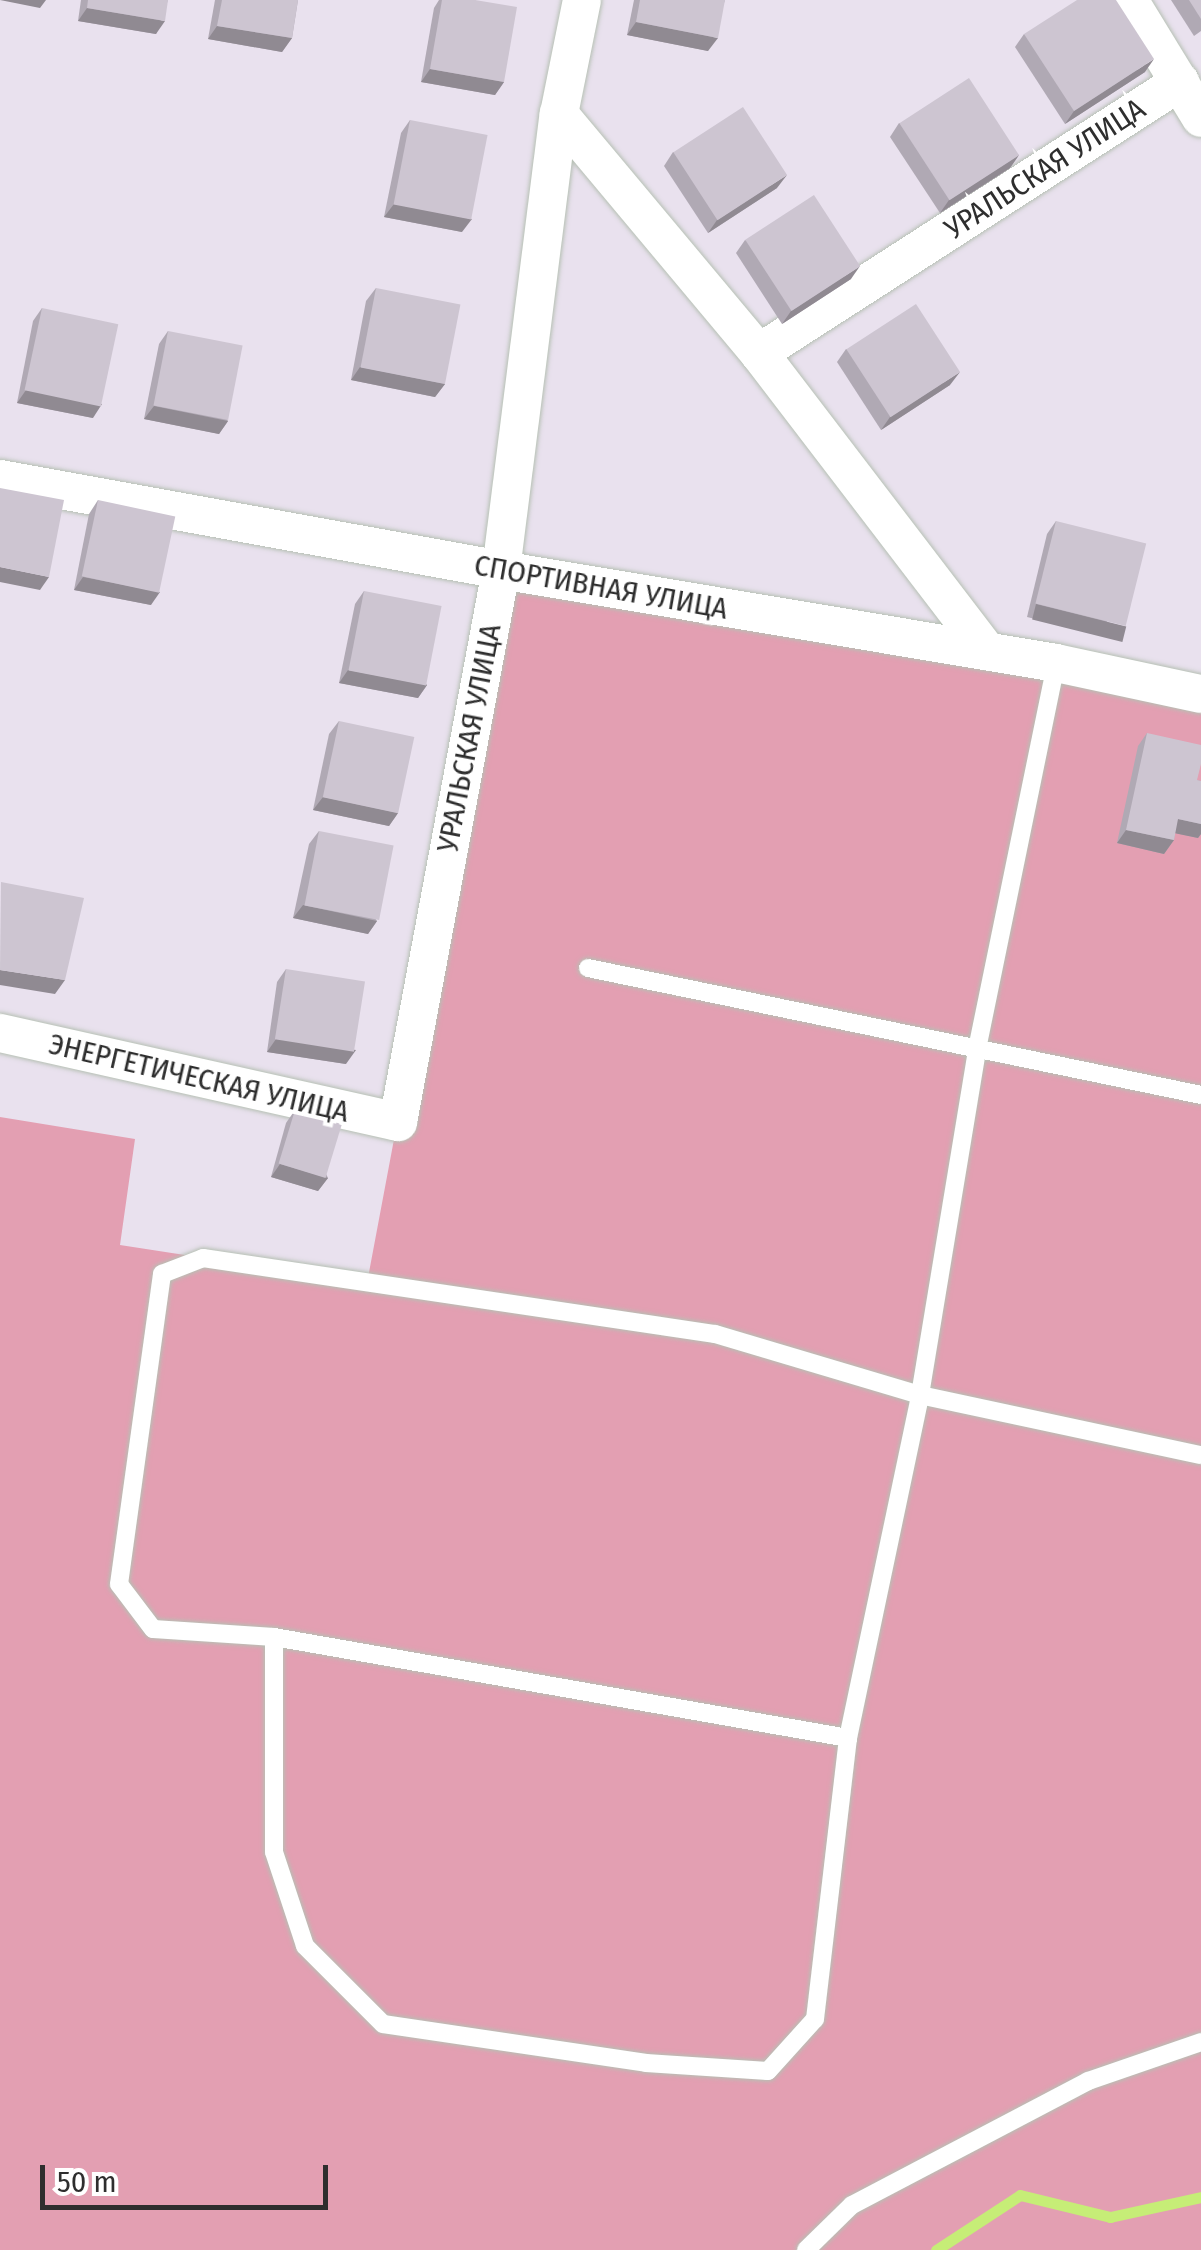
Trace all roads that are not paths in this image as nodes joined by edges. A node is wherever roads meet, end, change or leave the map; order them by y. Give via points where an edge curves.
1 (582, 0) edge
2 (1129, 0) edge
3 (1180, 82) junction
4 (560, 114) junction
5 (1201, 118) edge
6 (759, 353) junction
7 (0, 479) edge
8 (500, 570) junction
9 (987, 651) junction
10 (1056, 662) junction
11 (1201, 694) edge
12 (588, 968) dead end
13 (0, 1033) edge
14 (977, 1048) junction
15 (1201, 1095) edge
16 (398, 1122) joint
17 (920, 1395) junction
18 (1201, 1455) edge
19 (274, 1636) junction
20 (848, 1738) junction
21 (1201, 2042) edge
22 (806, 2250) edge

1 - 4 street, УРАЛЬСКАЯ УЛИЦА
2 - 3 street
3 - 5 street
3 - 6 street, УРАЛЬСКАЯ УЛИЦА
4 - 6 street
4 - 8 street, УРАЛЬСКАЯ УЛИЦА
6 - 9 street
7 - 8 street, СПОРТИВНАЯ УЛИЦА
8 - 9 street, СПОРТИВНАЯ УЛИЦА
8 - 16 street, УРАЛЬСКАЯ УЛИЦА
9 - 10 street, СПОРТИВНАЯ УЛИЦА
10 - 11 street, СПОРТИВНАЯ УЛИЦА
10 - 14 lane
12 - 14 lane
13 - 16 street, ЭНЕРГЕТИЧЕСКАЯ УЛИЦА
14 - 15 lane
14 - 17 lane
17 - 18 lane
17 - 19 lane via 715,1334 204,1258 162,1274 119,1584 154,1629
17 - 20 lane
19 - 20 lane
19 - 20 lane via 274,1852 305,1946 383,2024 646,2063 768,2071 816,2019
21 - 22 lane via 1071,2090 852,2205

